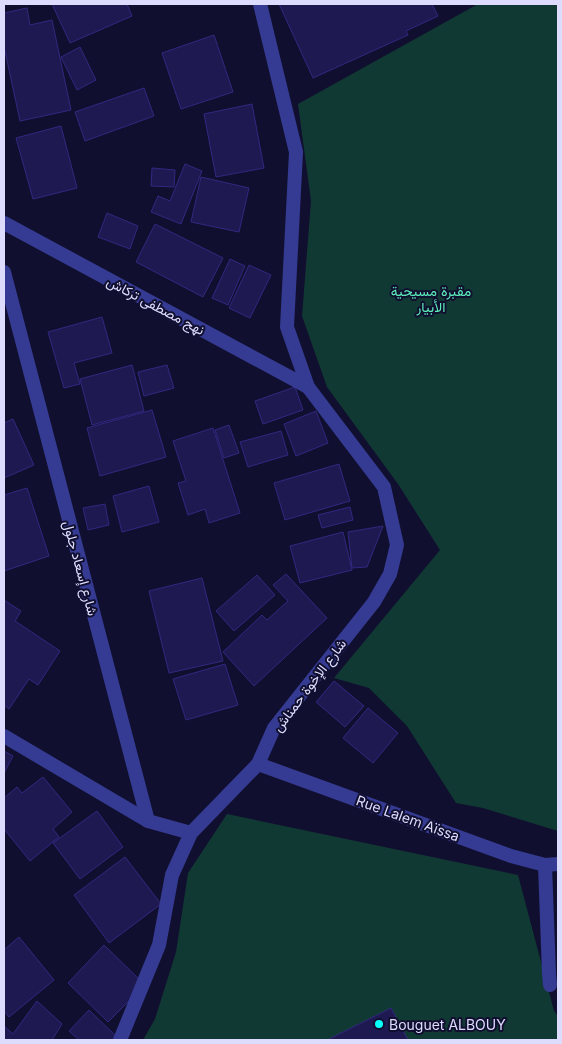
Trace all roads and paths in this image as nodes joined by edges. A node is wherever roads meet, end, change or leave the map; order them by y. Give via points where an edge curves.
1 (260, 4) edge
2 (4, 223) edge
3 (4, 272) edge
4 (308, 388) junction
5 (4, 736) edge
6 (258, 764) junction
7 (148, 821) junction
8 (190, 834) junction
9 (552, 865) edge
10 (550, 985) dead end
11 (120, 1040) edge

1 - 4 street via 296,152 287,327
2 - 4 street, نهج مصطفى تركاش
3 - 7 street, شارع إسعاد جلول
4 - 6 street, شارع الإخوة حمناش via 384,487 397,545 390,574 374,602 274,728
5 - 7 street
6 - 8 street, شارع الإخوة حمناش
6 - 9 street, Rue Lalem Aïssa via 511,856
7 - 8 street
8 - 11 street, شارع الإخوة حمناش via 172,875 159,945
9 - 10 street

